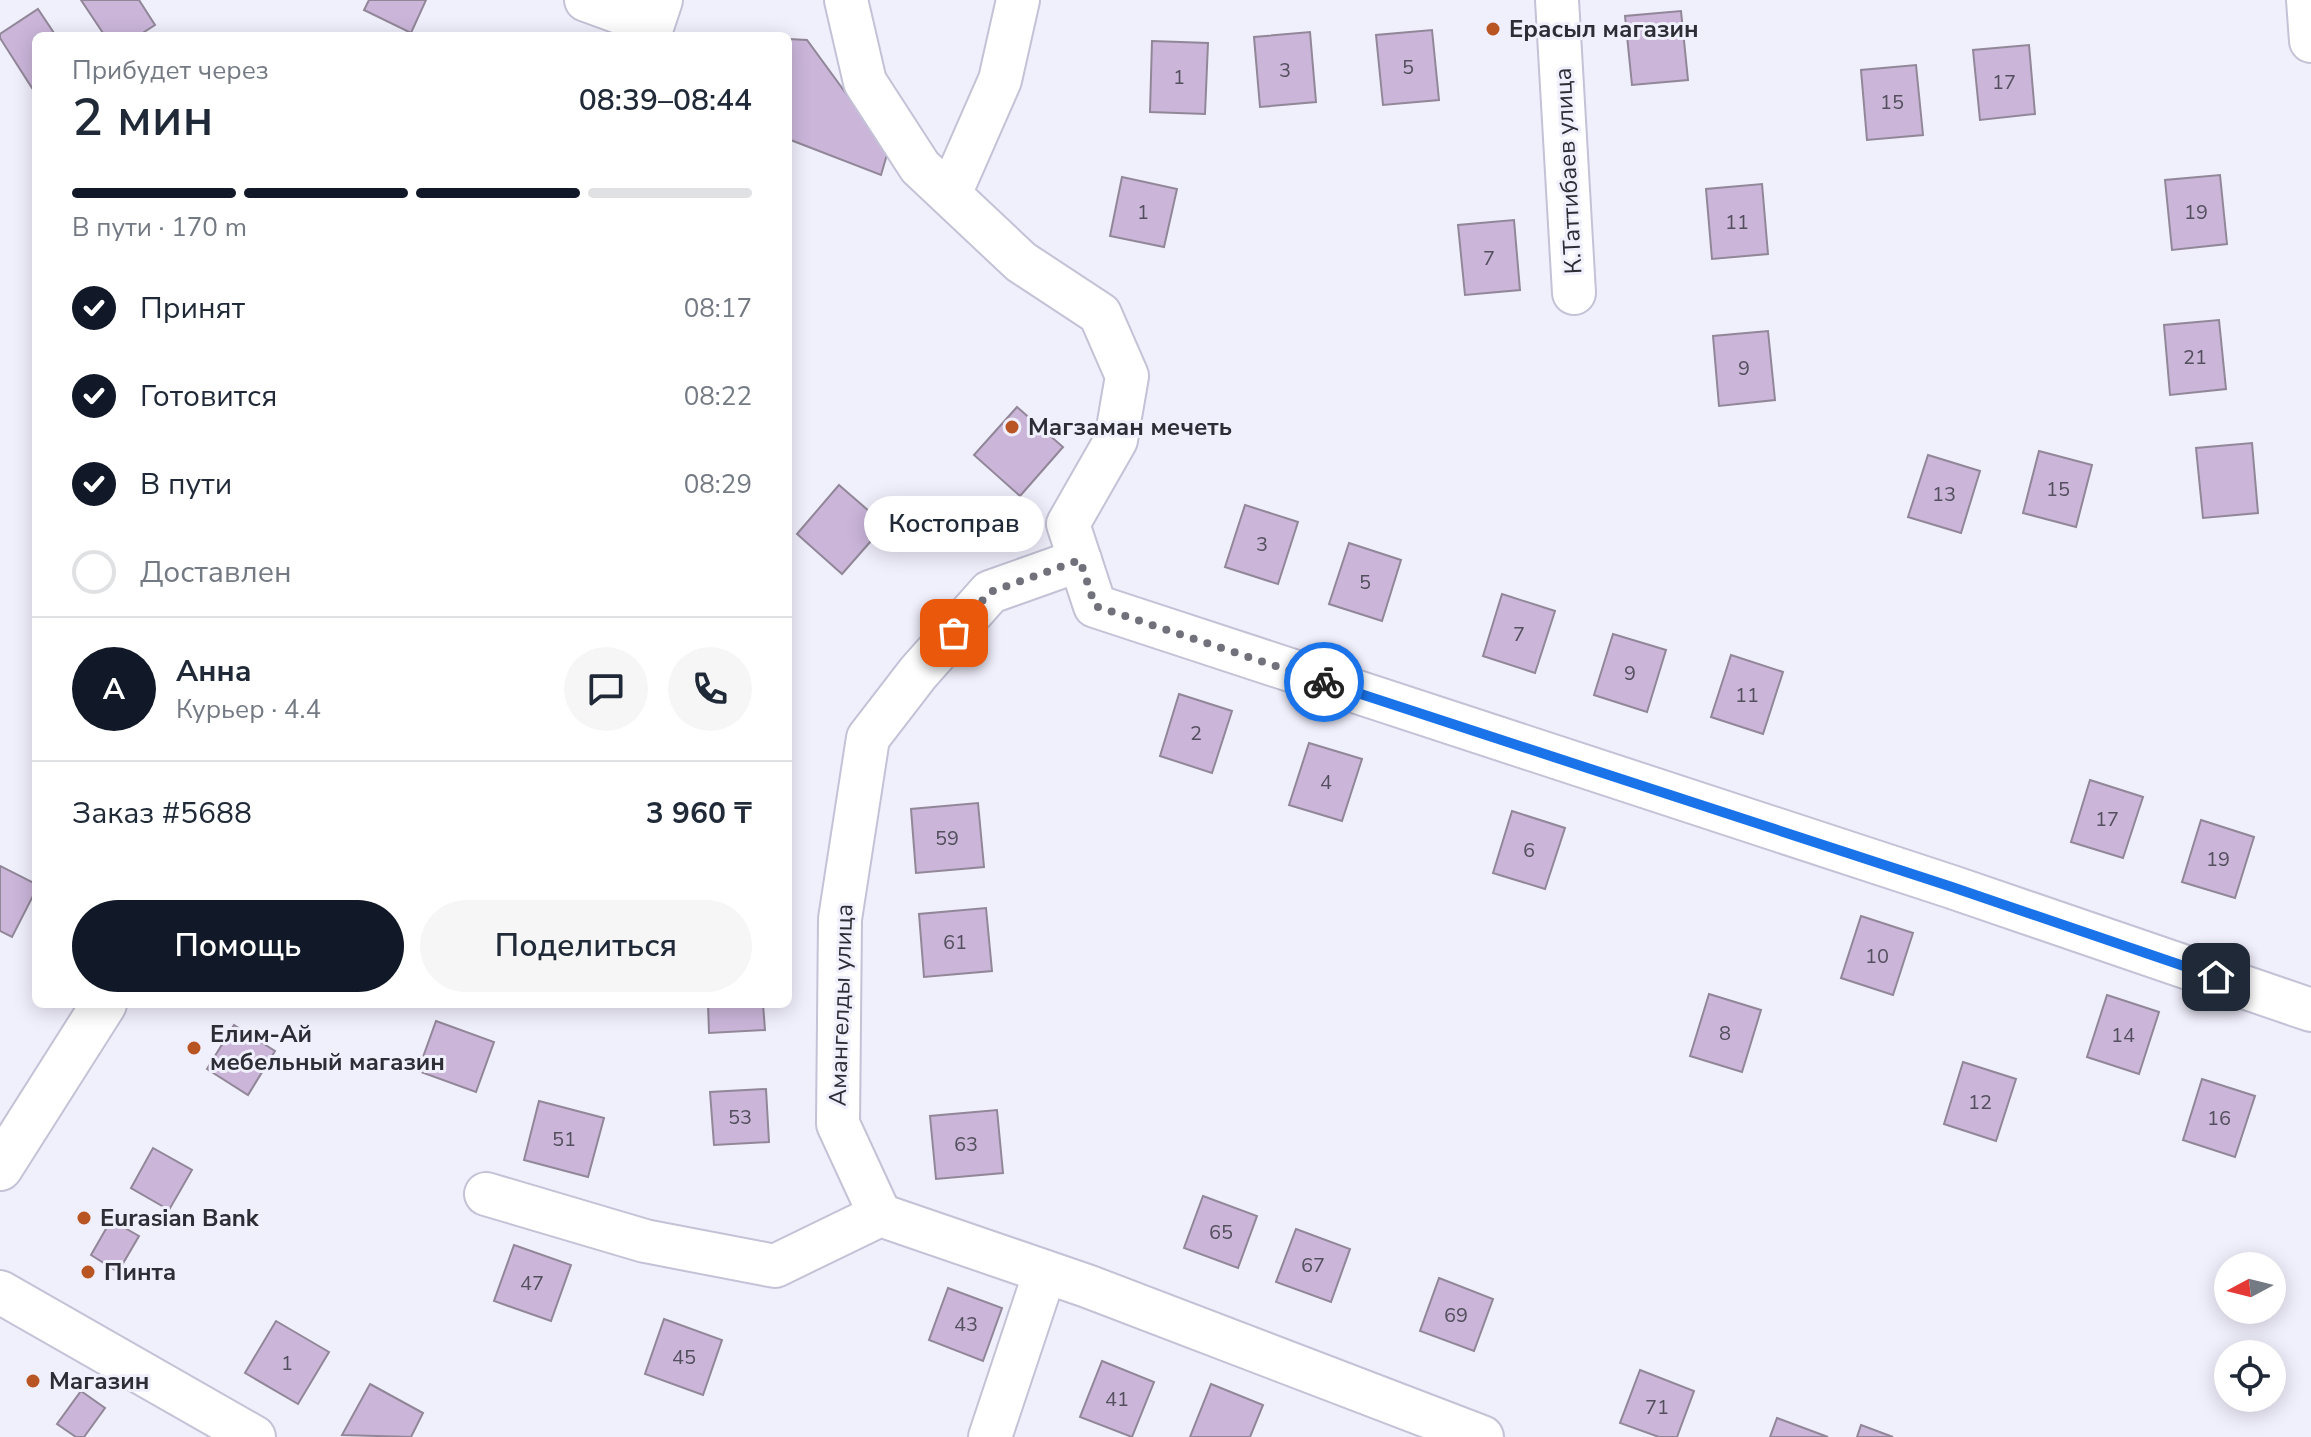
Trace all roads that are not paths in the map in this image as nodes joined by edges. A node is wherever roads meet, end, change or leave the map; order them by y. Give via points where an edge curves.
1 (586, 0) edge
2 (846, 0) edge
3 (1018, 0) edge
4 (1557, 0) edge
5 (2308, 0) edge
6 (653, 20) edge
7 (2311, 41) edge
8 (950, 194) junction
9 (1574, 293) dead end
10 (1080, 560) junction
11 (101, 1008) edge
12 (2311, 1010) edge
13 (0, 1168) edge
14 (486, 1194) dead end
15 (880, 1215) junction
16 (1045, 1272) junction
17 (0, 1292) edge
18 (254, 1437) edge
19 (990, 1437) edge
20 (1482, 1437) edge

1 - 6 street
2 - 8 street via 865,82 920,167
3 - 8 street via 1000,80
4 - 9 street, К.Таттибаев улица
5 - 7 street
8 - 10 street via 1021,262 1100,314 1127,376 1116,440 1068,524
10 - 12 street via 1095,606
10 - 15 street, Амангелды улица via 990,592 868,738 840,919 838,1124
11 - 13 main road
14 - 15 street via 645,1241 775,1266
15 - 16 street
16 - 19 street
16 - 20 street
17 - 18 street

